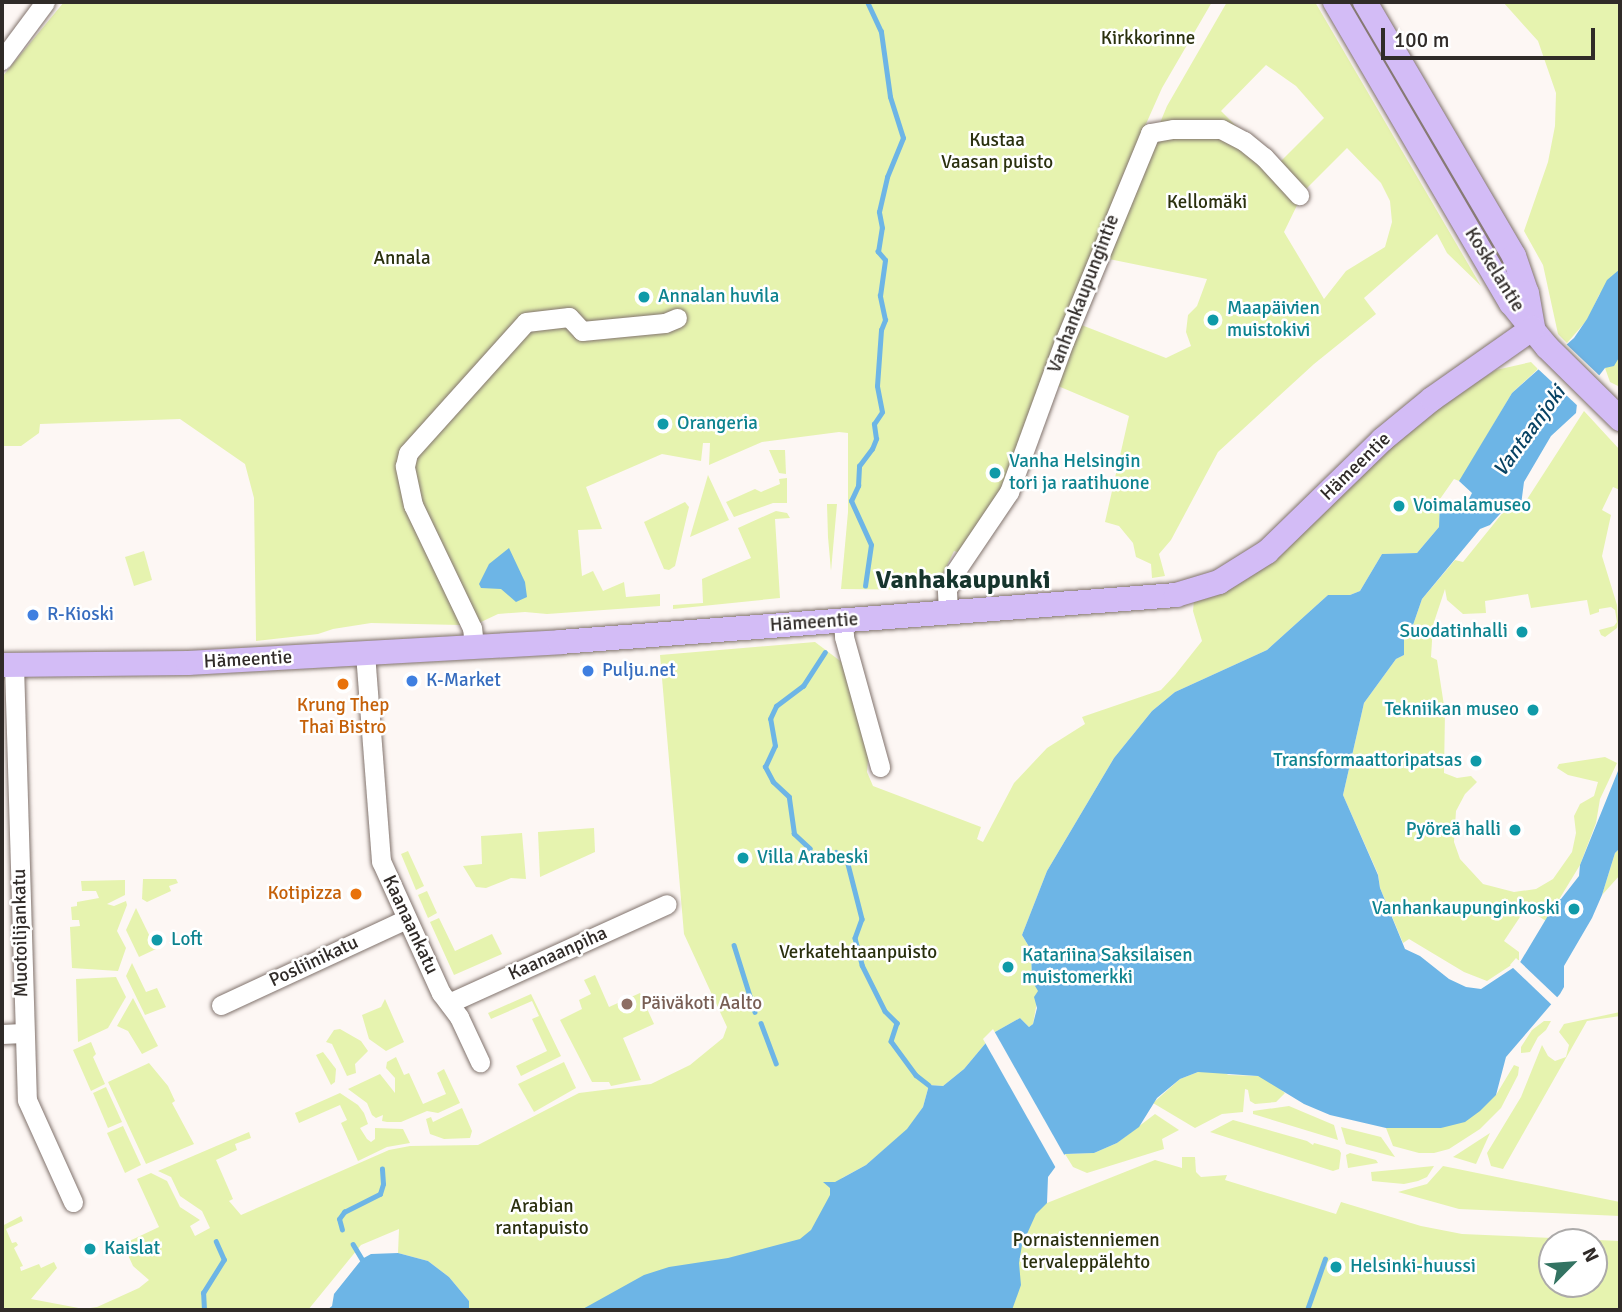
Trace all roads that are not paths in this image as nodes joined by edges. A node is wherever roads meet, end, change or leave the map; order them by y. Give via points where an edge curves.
1 (45, 2) edge
2 (1335, 2) edge
3 (1365, 2) edge
4 (2, 60) edge
5 (1299, 195) dead end
6 (677, 318) dead end
7 (1533, 328) junction
8 (1620, 419) edge
9 (948, 611) junction
10 (843, 621) junction
11 (474, 646) junction
12 (365, 653) junction
13 (8, 665) edge
14 (880, 767) dead end
15 (667, 904) dead end
16 (406, 919) junction
17 (449, 1003) junction
18 (221, 1005) dead end
19 (23, 1033) junction
20 (2, 1034) edge
21 (480, 1062) dead end
22 (73, 1202) dead end

1 - 4 street
2 - 7 main road, Koskelantie via 1511,303
3 - 7 main road, Koskelantie via 1514,256
5 - 9 street, Vanhankaupungintie via 1264,157 1221,130 1150,133 1064,342 1009,492 955,572 947,590
6 - 11 street via 582,331 569,317 526,323 408,453 405,466 413,505 472,628
7 - 8 main road
7 - 9 main road, Hämeentie via 1422,407 1267,552 1219,582 1177,595
9 - 10 main road, Hämeentie
10 - 11 main road, Hämeentie
10 - 14 street
11 - 12 main road, Hämeentie
12 - 13 main road, Hämeentie via 188,663
12 - 16 street, Kaanaankatu via 381,861
13 - 19 street, Muotoilijankatu
15 - 17 street, Kaanaanpiha
16 - 17 street, Kaanaankatu
16 - 18 street, Posliinikatu
17 - 21 street, Kaanaankatu
19 - 20 street
19 - 22 street, Muotoilijankatu via 27,1101

